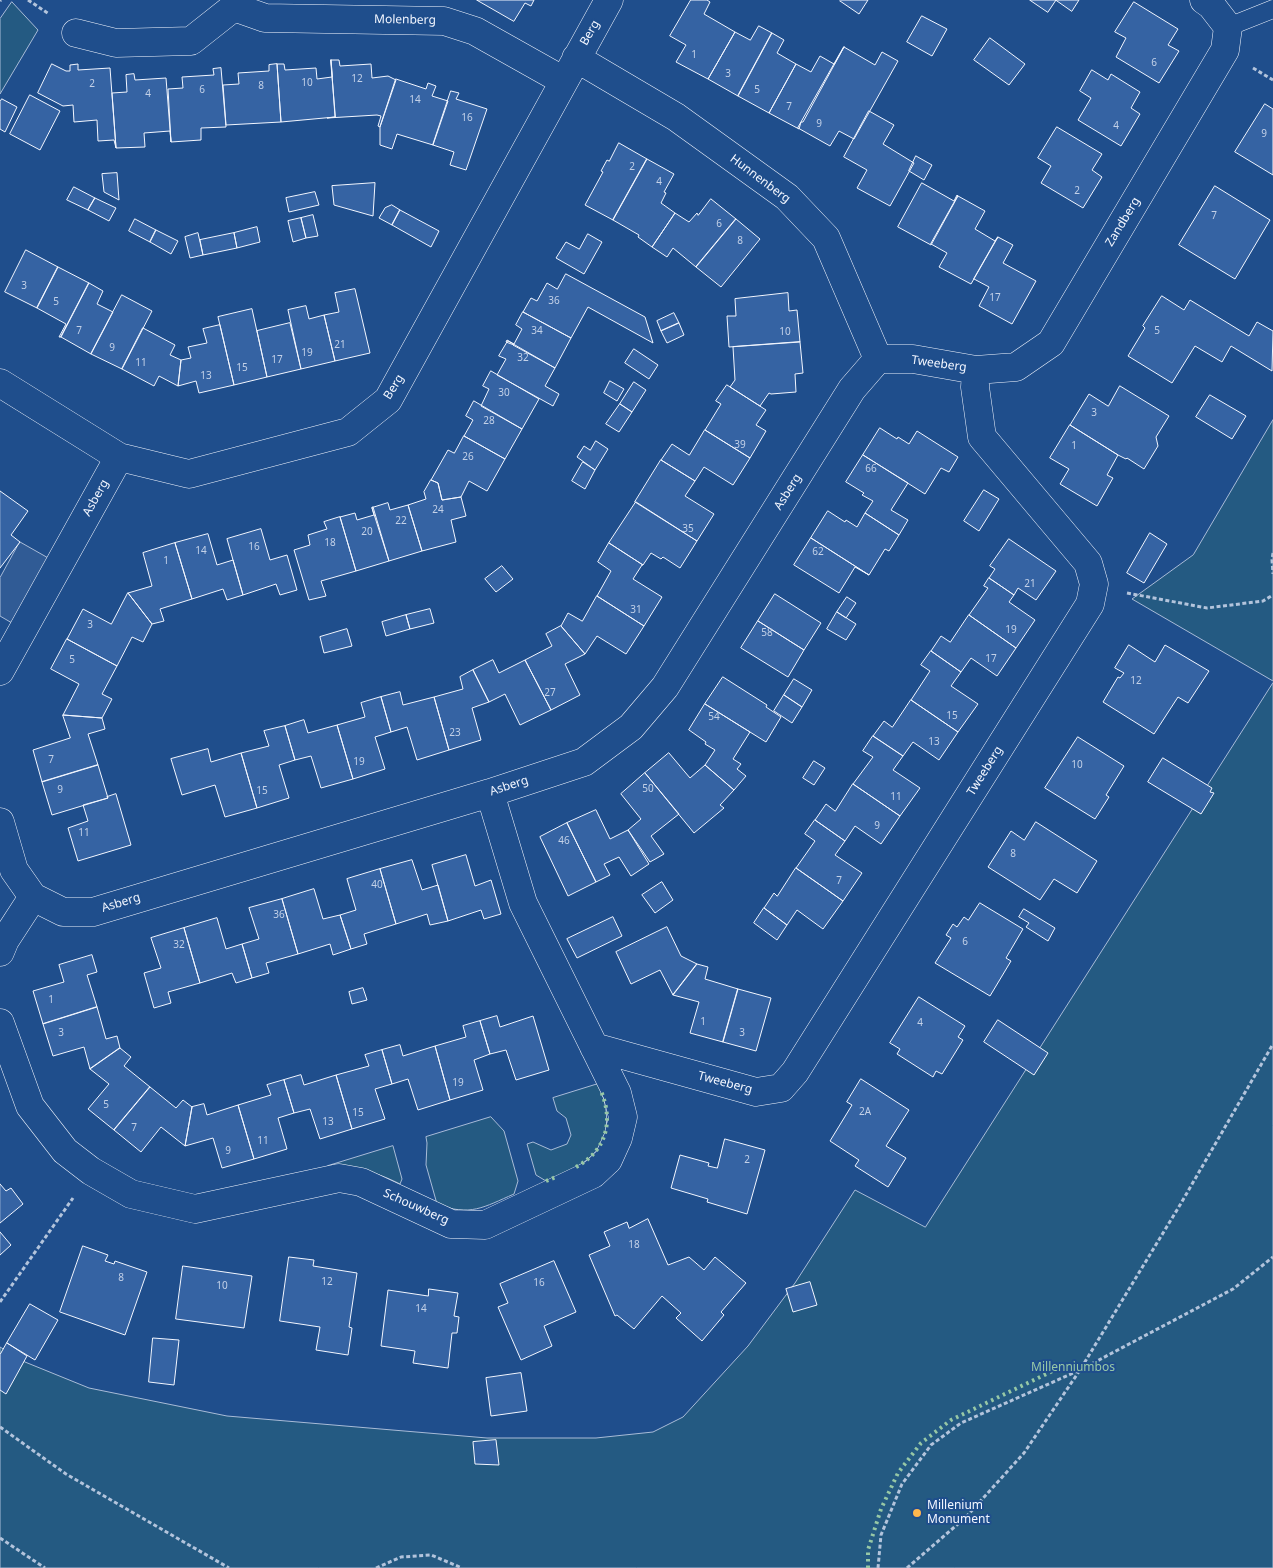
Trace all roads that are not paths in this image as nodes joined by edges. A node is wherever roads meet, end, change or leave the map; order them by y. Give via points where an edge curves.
1 (609, 0) edge
2 (1204, 0) edge
3 (234, 3) edge
4 (1273, 9) edge
5 (1228, 27) junction
6 (76, 32) dead end
7 (570, 70) junction
8 (878, 359) junction
9 (976, 370) junction
10 (0, 383) edge
11 (118, 457) junction
12 (0, 671) edge
13 (490, 793) junction
14 (0, 822) edge
15 (33, 897) junction
16 (0, 952) edge
17 (0, 1023) edge
18 (594, 1047) junction

1 - 7 street, Berg
2 - 5 street
3 - 6 street, Molenberg via 191,41 116,43
3 - 7 street, Molenberg via 265,18 444,21
4 - 5 lane
5 - 9 street, Zandberg via 1225,50 1050,343 1016,367
7 - 8 street, Hunnenberg via 676,116 787,197 826,238
7 - 11 street, Berg via 388,400 348,432 189,474
8 - 9 street, Tweeberg via 913,359
8 - 13 street, Asberg via 852,389 665,687 631,728 584,762
9 - 18 street, Tweeberg via 975,387 982,437 1088,563 1094,584 1090,604 795,1072 781,1088 756,1092
10 - 11 street, Berg
11 - 12 street, Asberg
13 - 15 street, Asberg via 92,912 63,912
13 - 18 street, Schouwberg via 524,903
14 - 15 street, Asberg via 14,870
15 - 16 street
17 - 18 street, Schouwberg via 30,1106 65,1151 91,1171 131,1194 195,1208 339,1178 361,1182 450,1224 485,1225 594,1174 608,1160 618,1138 622,1117 617,1093

